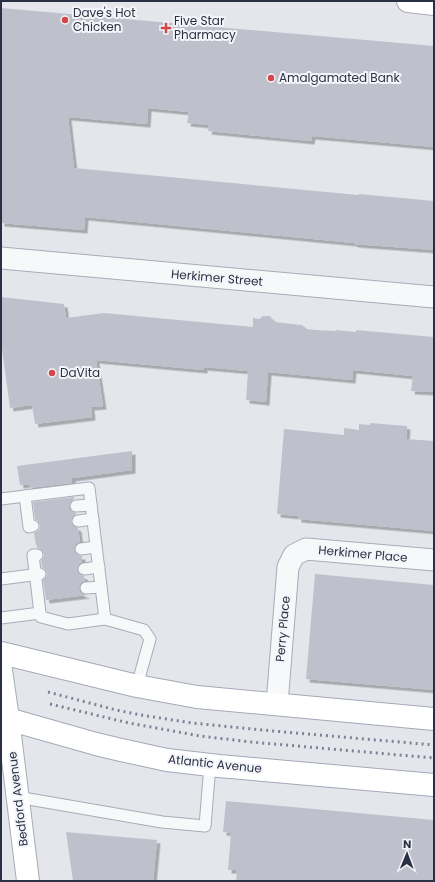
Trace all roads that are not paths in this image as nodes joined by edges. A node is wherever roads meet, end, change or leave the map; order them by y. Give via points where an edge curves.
1 (408, 1) edge
2 (434, 4) edge
3 (1, 258) edge
4 (434, 297) edge
5 (25, 496) junction
6 (1, 499) edge
7 (91, 505) junction
8 (76, 506) dead end
9 (93, 519) junction
10 (78, 521) dead end
11 (33, 526) dead end
12 (96, 547) junction
13 (81, 549) dead end
14 (294, 554) joint
15 (37, 555) dead end
16 (434, 560) edge
17 (99, 567) junction
18 (84, 569) dead end
19 (38, 575) junction
20 (1, 579) edge
21 (101, 587) junction
22 (86, 588) dead end
23 (40, 613) junction
24 (1, 618) edge
25 (105, 619) junction
26 (1, 653) edge
27 (1, 670) edge
28 (137, 686) junction
29 (278, 704) junction
30 (5, 718) edge
31 (434, 719) edge
32 (210, 765) junction
33 (434, 785) edge
34 (18, 797) junction
35 (28, 881) edge

1 - 2 main road
3 - 4 street, Herkimer Street
5 - 6 lane
5 - 7 lane via 89,488
5 - 11 lane via 29,527
7 - 8 lane
7 - 9 lane
9 - 10 lane
9 - 12 lane
12 - 13 lane
12 - 17 lane
14 - 16 street, Herkimer Place via 306,549
14 - 29 street, Perry Place via 288,567
15 - 19 lane via 33,555
17 - 18 lane
17 - 21 lane
19 - 20 lane
19 - 23 lane
21 - 22 lane
21 - 25 lane
23 - 24 lane
23 - 25 lane via 41,617 68,624
25 - 28 lane via 144,630 150,639
26 - 28 main road
27 - 30 main road, Bedford Avenue
28 - 29 main road via 197,697
29 - 31 main road
30 - 32 main road, Atlantic Avenue via 120,750
30 - 34 main road, Bedford Avenue
32 - 33 main road, Atlantic Avenue
32 - 34 lane via 205,826 162,822
34 - 35 main road, Bedford Avenue

